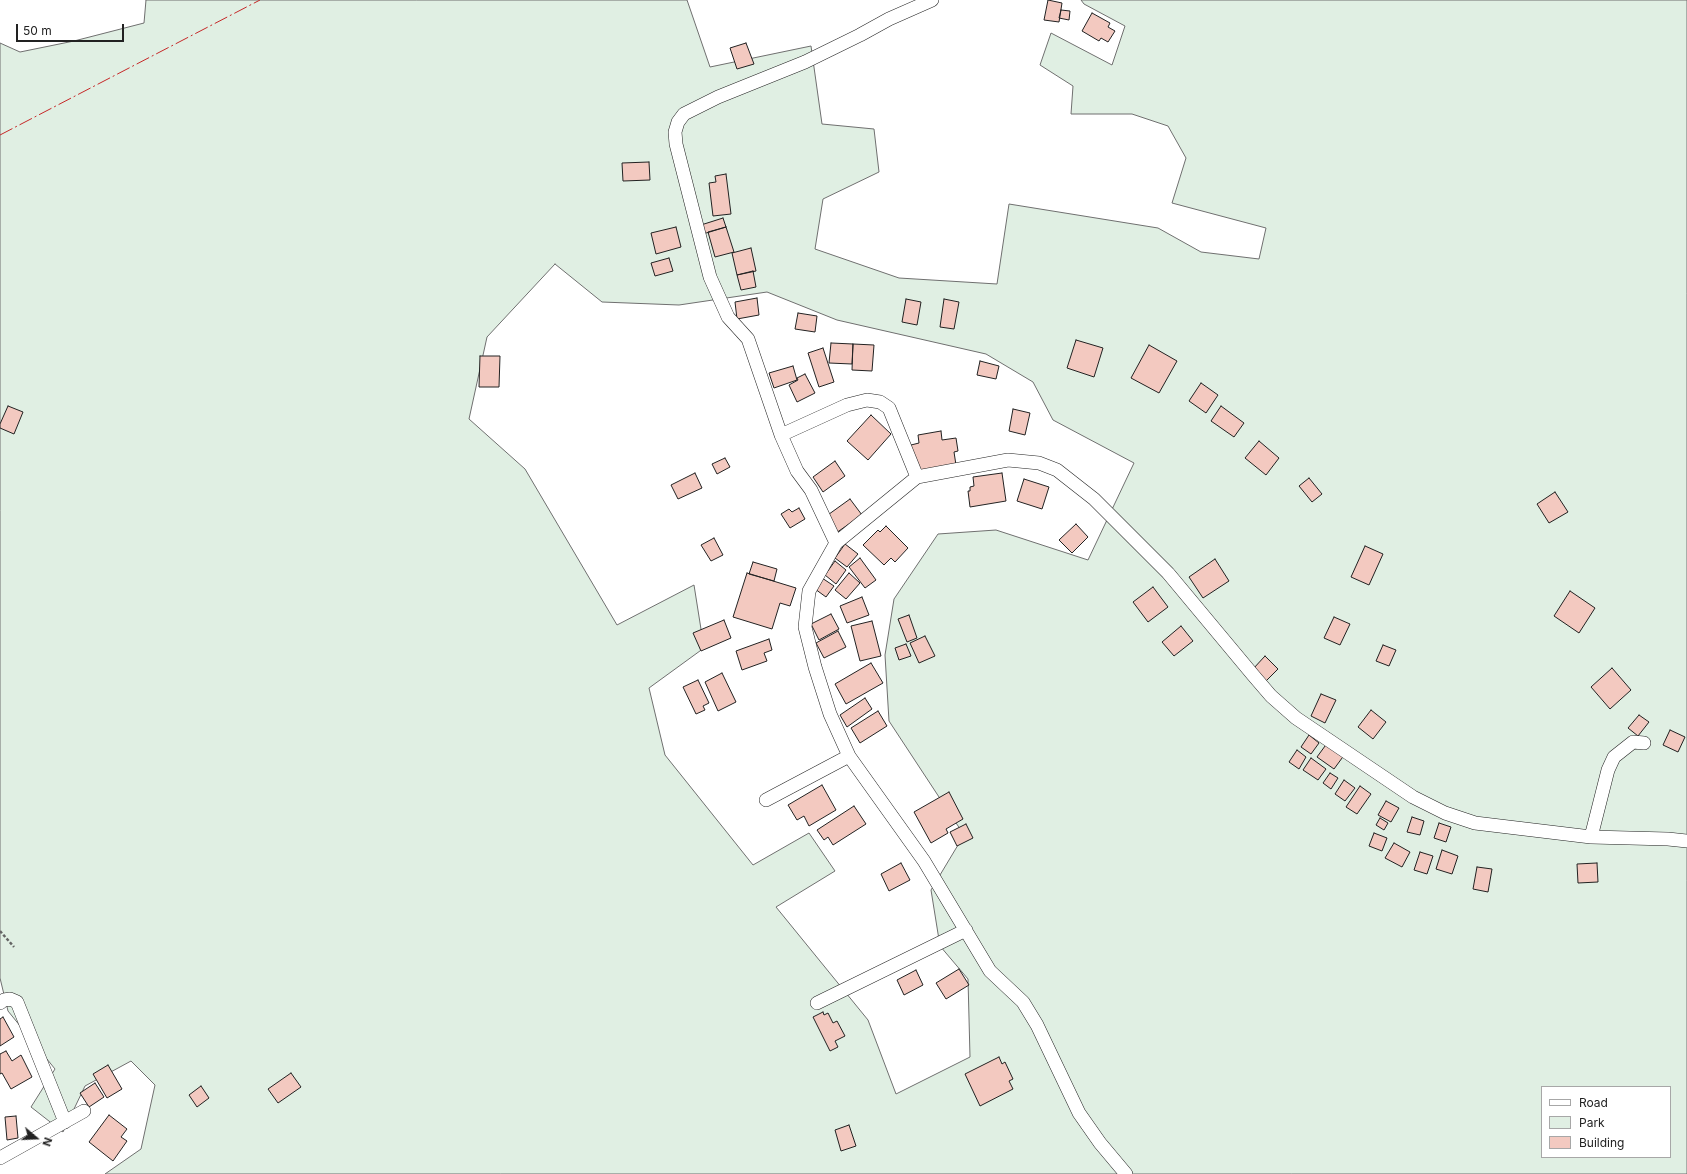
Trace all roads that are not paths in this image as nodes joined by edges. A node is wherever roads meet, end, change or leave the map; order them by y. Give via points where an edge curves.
1 (932, 0) edge
2 (781, 435) junction
3 (917, 477) junction
4 (836, 544) junction
5 (1644, 743) dead end
6 (849, 756) junction
7 (766, 800) dead end
8 (1591, 837) junction
9 (1687, 841) edge
10 (966, 930) junction
11 (0, 1003) edge
12 (817, 1003) dead end
13 (84, 1111) dead end
14 (65, 1122) junction
15 (0, 1158) edge
16 (1126, 1174) edge

1 - 2 street via 805,62 718,97 684,114 678,122 675,132 676,144 710,276 728,317 748,339
2 - 3 street via 847,405 867,400 880,402 889,408
2 - 4 street via 797,470 811,490
3 - 4 street
3 - 8 street via 1008,460 1039,463 1057,470 1094,498 1168,573 1253,675 1296,718 1413,797 1445,813 1475,822
4 - 6 street via 809,591 805,627 830,714
5 - 8 street via 1633,742 1614,757 1608,770
6 - 7 street
6 - 10 street via 909,839
8 - 9 street
10 - 12 street
10 - 16 street via 990,971 1026,1008 1037,1025 1079,1113
11 - 14 street via 10,999 17,1002
13 - 14 street
14 - 15 street

